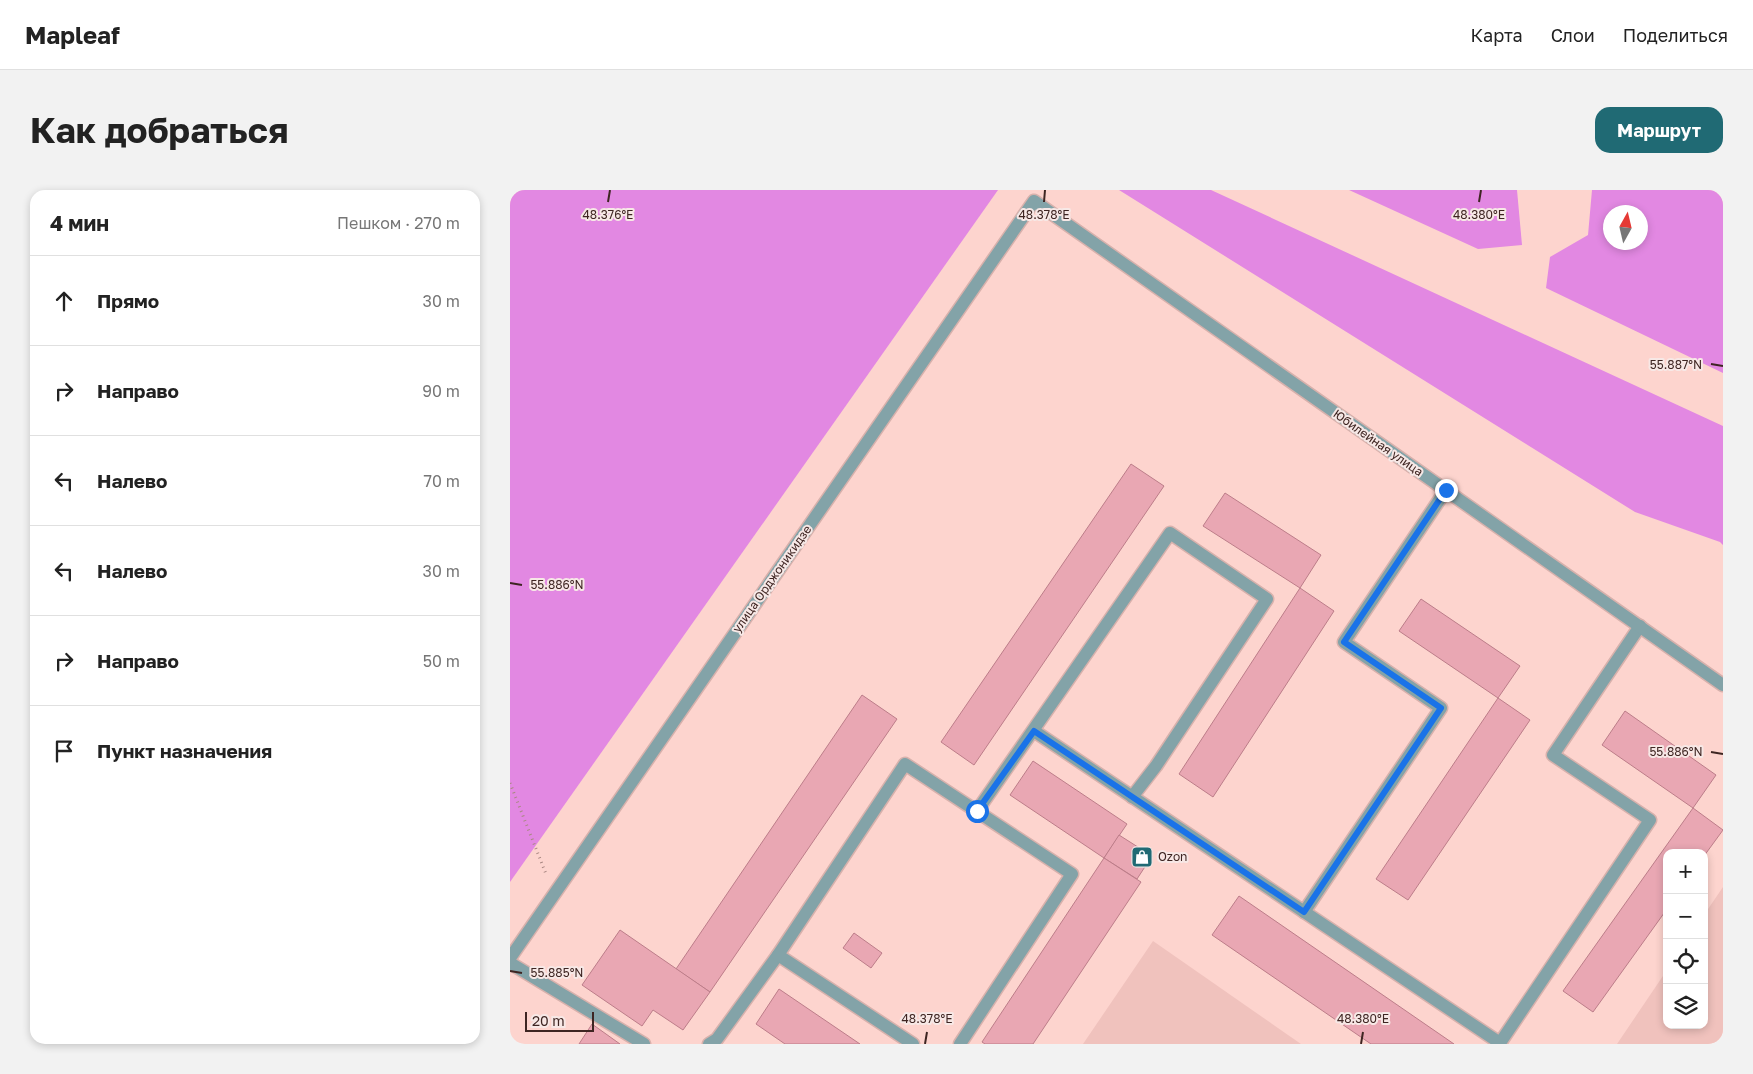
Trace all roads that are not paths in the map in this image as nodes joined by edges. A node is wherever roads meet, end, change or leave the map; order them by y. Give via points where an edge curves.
1 (1034, 201) joint
2 (1446, 490) junction
3 (1640, 626) junction
4 (1723, 684) edge
5 (1034, 731) junction
6 (1132, 797) junction
7 (977, 811) junction
8 (1304, 912) junction
9 (778, 955) junction
10 (510, 958) edge
11 (510, 963) edge
12 (644, 1044) edge
13 (709, 1044) edge
14 (913, 1044) edge
15 (960, 1044) edge

1 - 2 street, Юбилейная улица
1 - 10 street, улица Орджоникидзе
2 - 3 street, Юбилейная улица
2 - 8 street via 1344,642 1441,708
3 - 4 street, Юбилейная улица
3 - 8 street via 1553,755 1650,820 1500,1043
5 - 6 street
5 - 6 street via 1170,534 1267,599
5 - 7 street
6 - 8 street
7 - 9 street via 905,764
7 - 15 street via 1072,874
9 - 13 street via 717,1040
9 - 14 street
11 - 12 street

